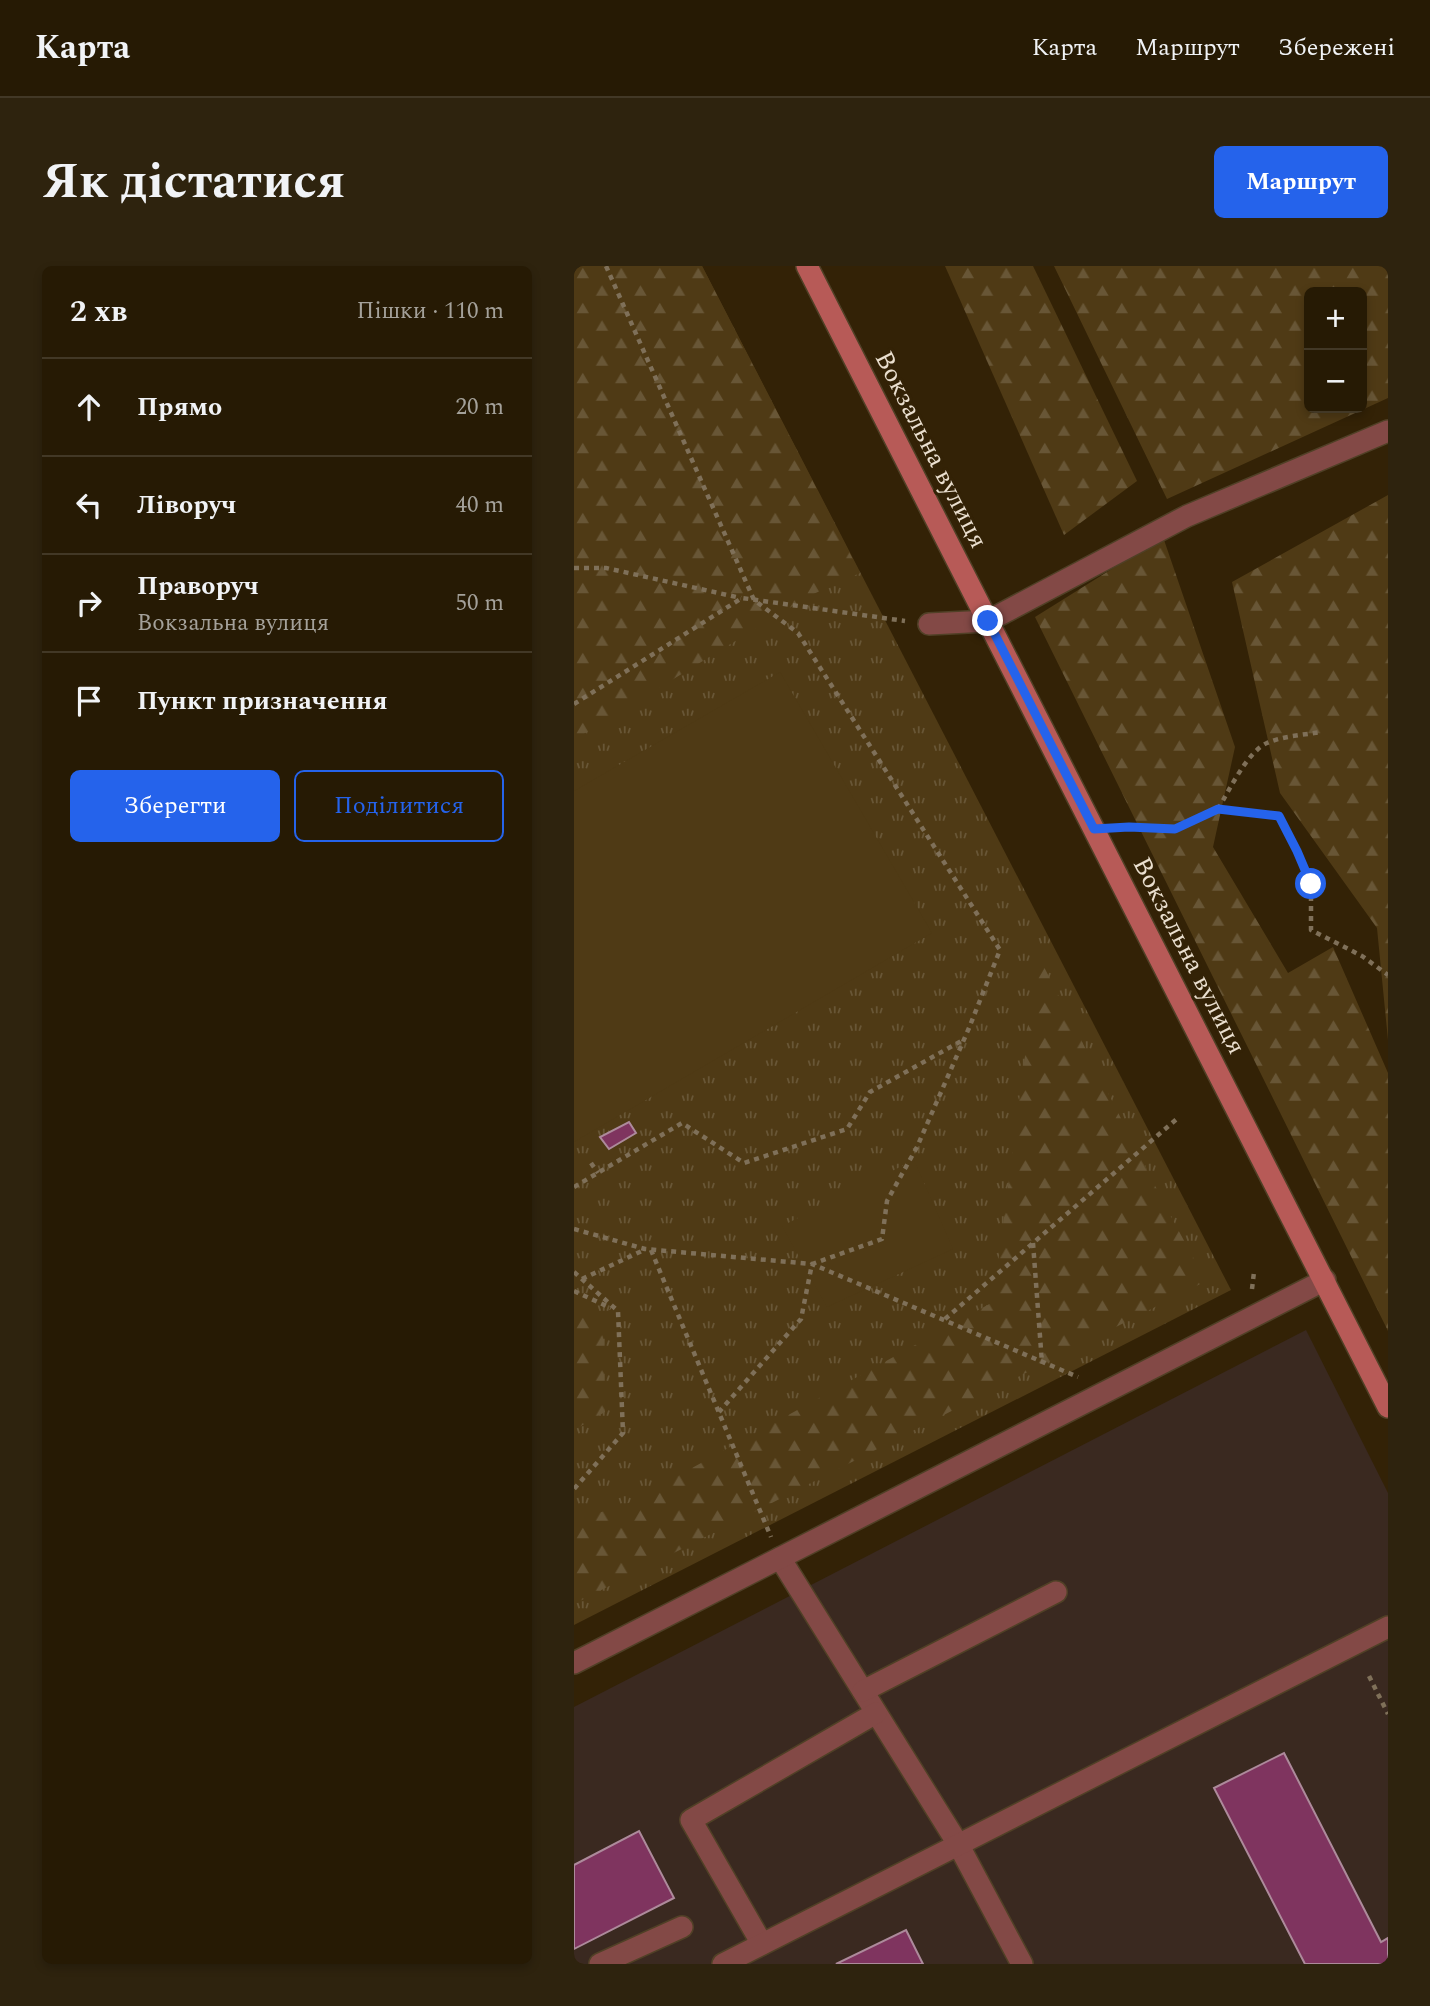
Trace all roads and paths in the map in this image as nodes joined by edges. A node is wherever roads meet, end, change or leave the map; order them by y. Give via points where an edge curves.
1 (606, 266) edge
2 (807, 266) edge
3 (1388, 431) edge
4 (574, 568) edge
5 (742, 598) junction
6 (754, 600) junction
7 (988, 621) junction
8 (929, 624) joint
9 (574, 704) edge
10 (1321, 732) dead end
11 (1218, 809) junction
12 (1094, 829) junction
13 (1388, 975) edge
14 (964, 1040) junction
15 (1179, 1116) dead end
16 (591, 1163) dead end
17 (598, 1173) junction
18 (574, 1187) edge
19 (574, 1229) edge
20 (1033, 1243) junction
21 (648, 1250) junction
22 (812, 1264) junction
23 (574, 1272) edge
24 (582, 1279) junction
25 (1325, 1280) junction
26 (574, 1291) edge
27 (618, 1311) junction
28 (945, 1319) junction
29 (1042, 1363) junction
30 (1110, 1390) junction
31 (1388, 1407) edge
32 (719, 1412) junction
33 (574, 1489) edge
34 (780, 1558) junction
35 (1056, 1592) dead end
36 (1388, 1627) edge
37 (574, 1663) edge
38 (1368, 1676) dead end
39 (863, 1691) junction
40 (876, 1713) junction
41 (1388, 1714) edge
42 (958, 1844) junction
43 (682, 1927) dead end
44 (762, 1944) junction
45 (600, 1964) edge
46 (723, 1964) edge
47 (1022, 1964) edge

1 - 6 path
2 - 7 street, Вокзальна вулиця
3 - 7 street via 1187,516
4 - 5 path via 606,568
5 - 6 path
5 - 9 path
6 - 8 path
6 - 14 path via 798,633 1000,950
7 - 8 street
7 - 12 street, Вокзальна вулиця
10 - 11 path via 1264,744 1242,768
11 - 12 path via 1175,829
11 - 13 path via 1279,816 1311,884 1311,930
12 - 25 street, Вокзальна вулиця
14 - 17 path via 870,1092 847,1129 744,1163 682,1124
14 - 22 path via 917,1147 887,1201 882,1239
15 - 20 path
16 - 17 path
17 - 18 path
19 - 21 path
20 - 28 path
20 - 29 path
21 - 22 path
21 - 24 path
21 - 32 path
22 - 28 path
22 - 32 path via 801,1319
23 - 24 path
24 - 27 path
25 - 30 street
25 - 31 street, Вокзальна вулиця
26 - 27 path
27 - 33 path via 623,1433
28 - 29 path
29 - 30 path
30 - 34 street
32 - 34 path
34 - 37 street
34 - 39 street
35 - 39 street
36 - 42 street
38 - 41 path
39 - 40 street
40 - 42 street
40 - 44 street via 691,1820
42 - 44 street
42 - 47 street
43 - 45 street
44 - 46 street

